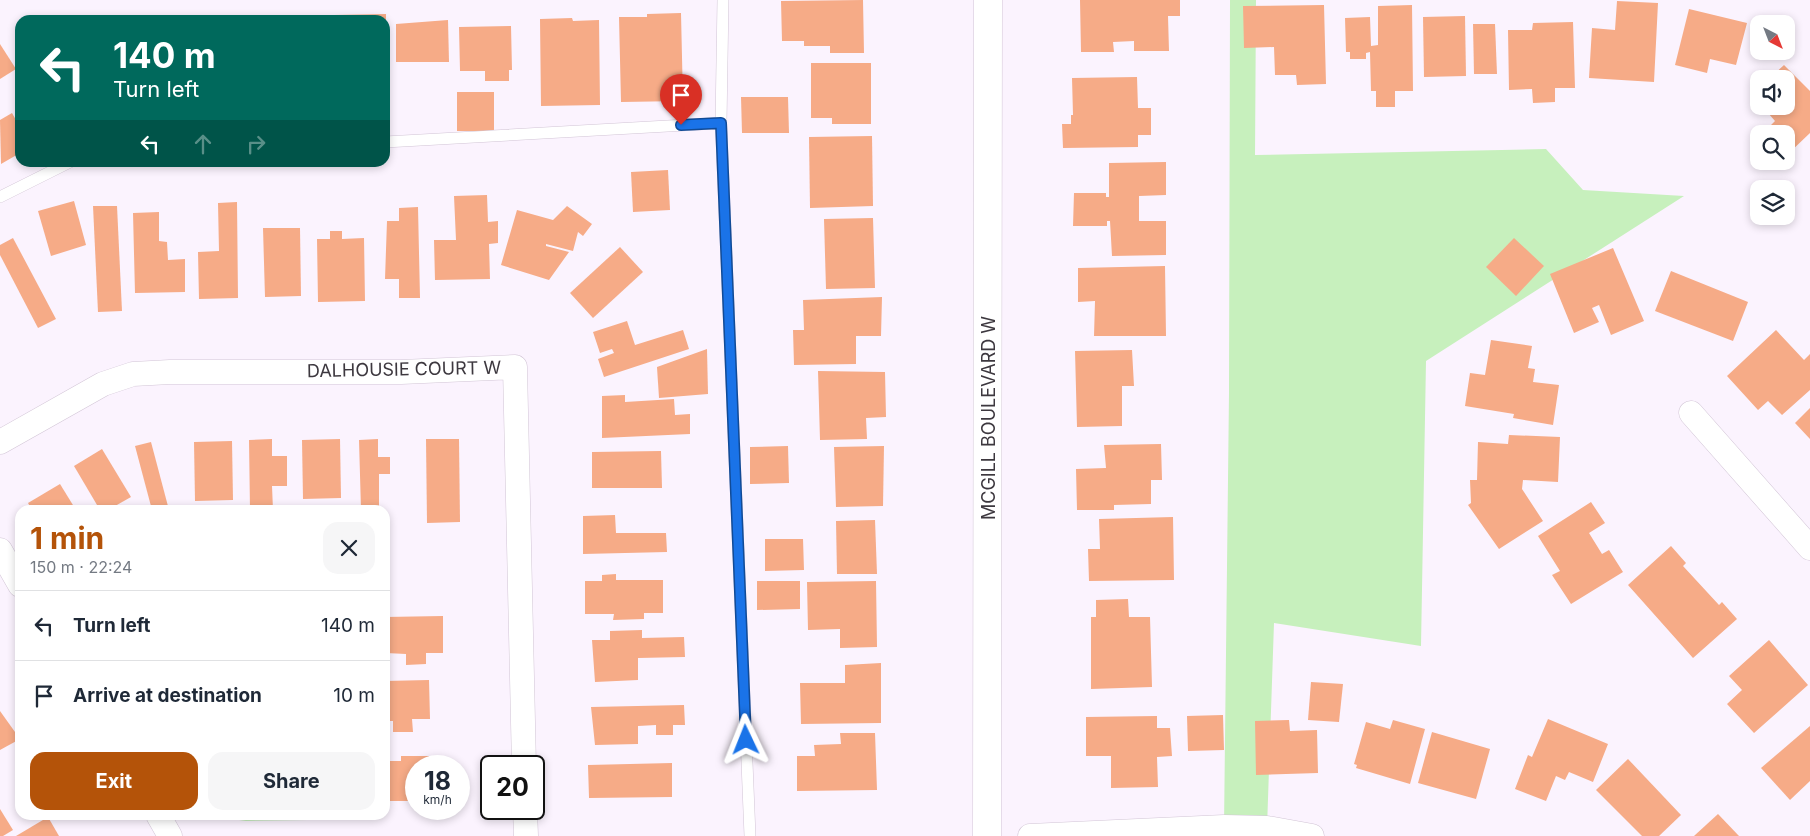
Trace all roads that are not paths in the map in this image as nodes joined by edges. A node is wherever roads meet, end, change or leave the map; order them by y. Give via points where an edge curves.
1 (724, 0) edge
2 (988, 0) edge
3 (721, 123) junction
4 (390, 142) edge
5 (60, 167) edge
6 (0, 197) edge
7 (1691, 413) dead end
8 (0, 442) edge
9 (1810, 548) edge
10 (0, 550) edge
11 (15, 576) edge
12 (524, 755) edge
13 (161, 820) edge
14 (525, 820) edge
15 (170, 836) edge
16 (526, 836) edge
17 (750, 836) edge
18 (987, 836) edge
19 (1030, 836) edge
20 (1312, 836) edge

1 - 3 lane
2 - 18 street, MCGILL BOULEVARD W
3 - 4 lane
3 - 17 lane
5 - 6 lane
7 - 9 street
8 - 12 street, DALHOUSIE COURT W via 103,384 133,374 401,372 515,366
10 - 11 street
13 - 15 street
14 - 16 street
19 - 20 street via 1224,827 1267,828

